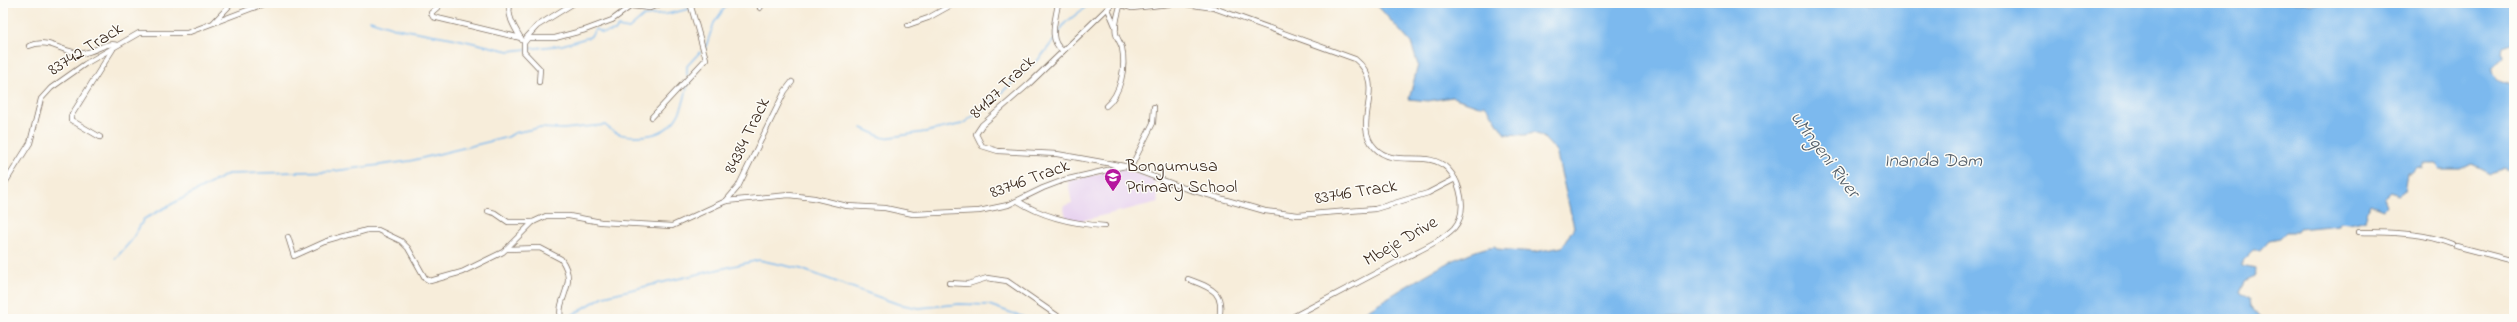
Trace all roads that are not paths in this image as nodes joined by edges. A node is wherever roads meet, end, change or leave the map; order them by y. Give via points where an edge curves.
1 (232, 3) edge
2 (266, 3) edge
3 (511, 3) edge
4 (574, 3) edge
5 (663, 3) edge
6 (690, 3) edge
7 (762, 3) edge
8 (955, 3) edge
9 (1058, 3) edge
10 (637, 4) edge
11 (1116, 4) edge
12 (439, 6) dead end
13 (760, 8) dead end
14 (1108, 9) junction
15 (214, 22) junction
16 (908, 25) dead end
17 (1116, 28) junction
18 (523, 40) junction
19 (30, 46) dead end
20 (115, 46) junction
21 (1063, 51) junction
22 (539, 82) dead end
23 (792, 82) dead end
24 (1106, 106) dead end
25 (1154, 107) dead end
26 (652, 117) dead end
27 (100, 137) dead end
28 (1125, 166) junction
29 (1131, 167) junction
30 (1455, 179) junction
31 (3, 186) edge
32 (726, 201) junction
33 (1018, 201) junction
34 (488, 211) dead end
35 (533, 222) junction
36 (1105, 226) dead end
37 (2359, 232) dead end
38 (288, 237) dead end
39 (506, 249) junction
40 (2514, 261) edge
41 (1188, 280) dead end
42 (949, 283) dead end
43 (561, 319) edge
44 (1062, 319) edge
45 (1219, 319) edge
46 (1289, 319) edge

1 - 15 street
2 - 15 street, 83742 Track
3 - 18 street via 510,12
4 - 18 street via 537,26
5 - 10 street via 650,8
6 - 26 street via 706,59
7 - 13 street
8 - 16 street via 928,18
9 - 21 street via 1053,37 1056,45
10 - 18 street via 612,20 560,38 532,37
11 - 14 street, 84127 Track
11 - 17 street
11 - 30 street, Mbeje Drive via 1132,8 1179,3 1214,8 1351,57 1361,64 1368,74 1371,92 1367,130 1375,148 1392,158 1422,158 1435,161 1445,166
12 - 18 street via 431,13 433,17
14 - 17 street
14 - 21 street, 84127 Track
15 - 20 street, 83742 Track via 182,34 146,32
17 - 24 street via 1122,50 1122,66 1118,90
18 - 22 street via 525,55 540,69
19 - 20 street via 44,42 68,51 84,53 109,44
20 - 27 street via 71,116 72,120
20 - 31 street, 83742 Track via 85,64 45,94 39,105 30,143
21 - 28 street, 84127 Track via 982,125 976,134 979,143 998,151 1051,154
23 - 32 street, 84384 Track via 785,91 763,141 744,170 738,187
25 - 29 street via 1152,123
28 - 29 street, 83746 Track
28 - 33 street, 83746 Track via 1051,184
29 - 30 street, 83746 Track via 1184,188 1269,212 1298,214 1375,208 1428,193
30 - 46 street, Mbeje Drive via 1461,199 1459,218 1444,236
32 - 33 street, 83746 Track via 799,196 842,205 885,208 914,214 991,209
32 - 35 street, 83746 Track via 672,226 608,223 558,215 541,217
33 - 36 street via 1065,221
34 - 35 street via 508,222
35 - 39 street
37 - 40 street via 2430,236
38 - 39 street via 294,256 320,244 366,230 383,232 401,241 408,248 425,278 430,281 462,272
39 - 43 street via 540,248 561,259 569,283 560,308
41 - 45 street via 1209,288 1219,296
42 - 44 street via 968,284 988,278 1007,281

